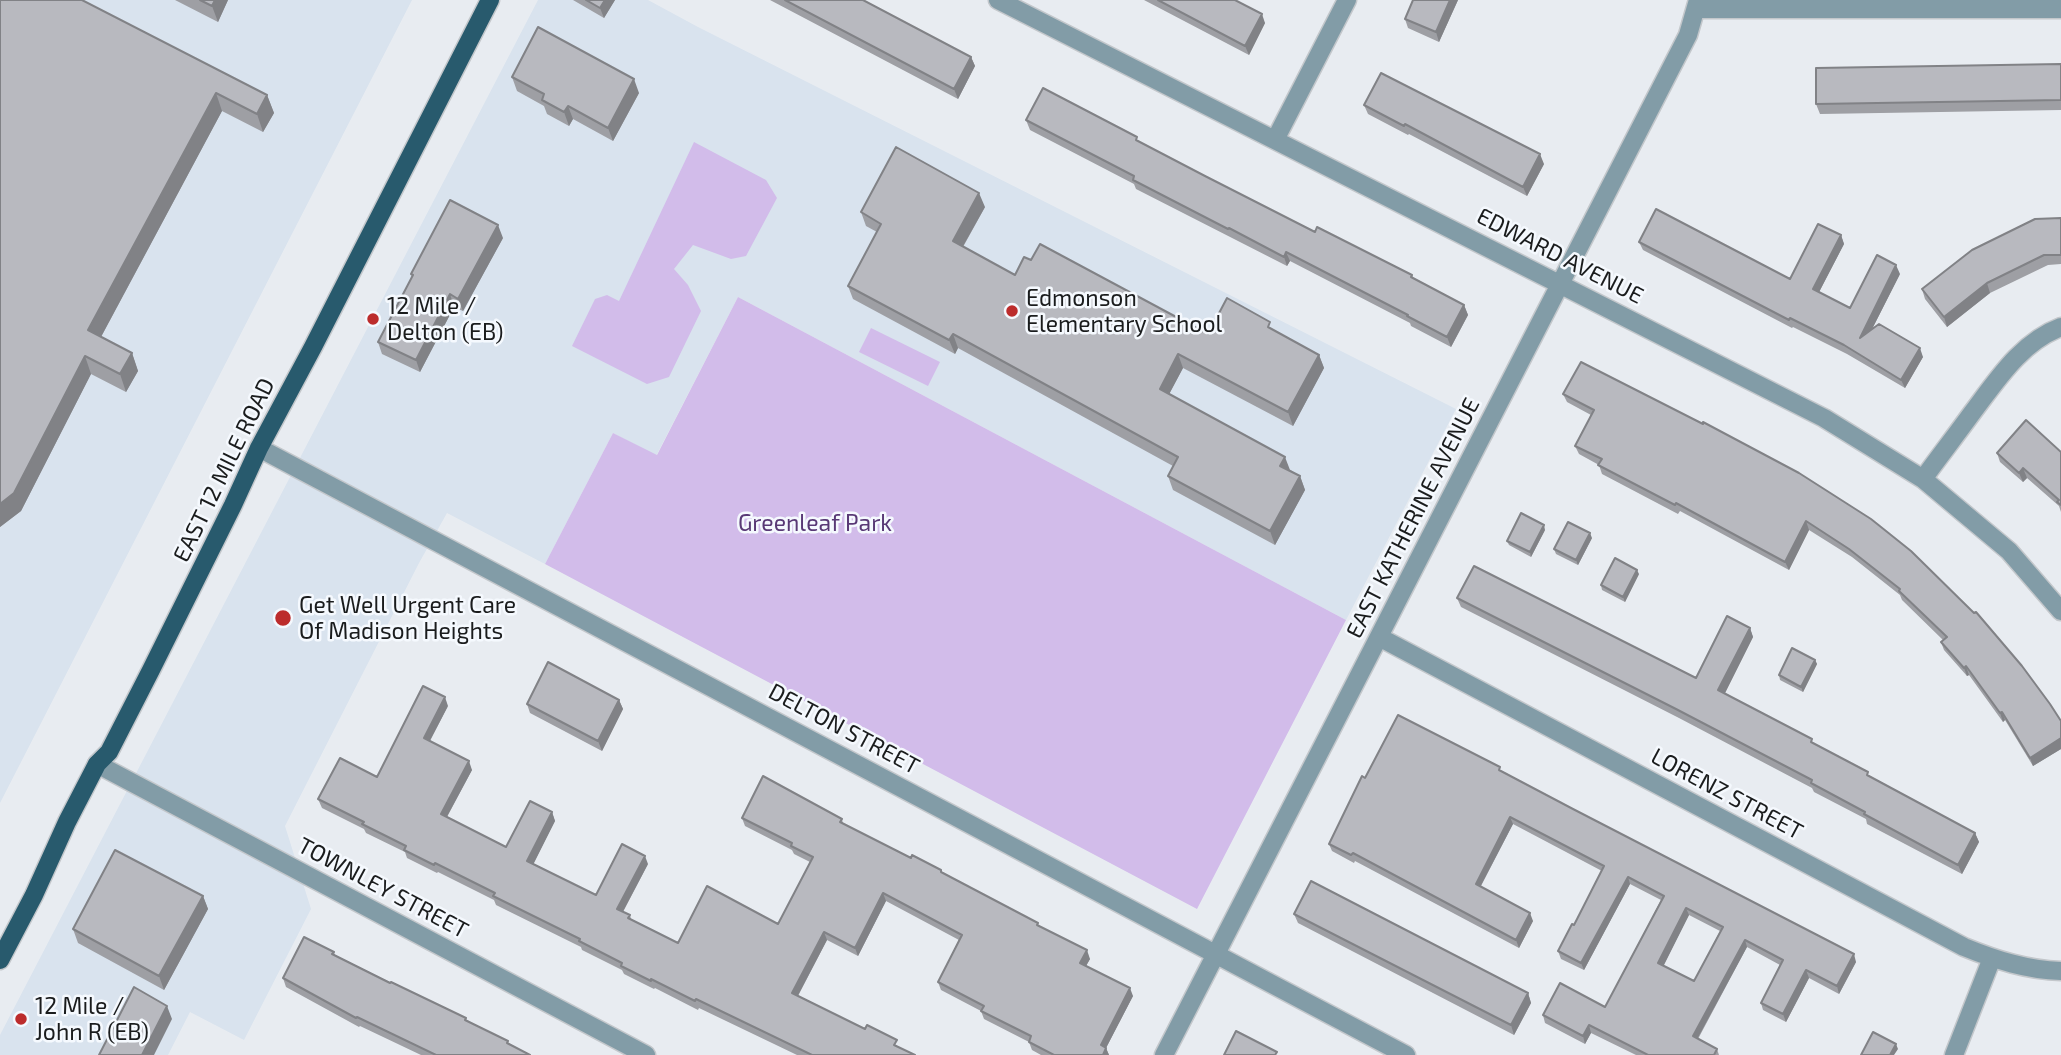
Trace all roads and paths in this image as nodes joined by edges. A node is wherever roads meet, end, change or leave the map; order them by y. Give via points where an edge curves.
1 (490, 0) edge
2 (998, 0) edge
3 (1348, 0) edge
4 (1697, 5) edge
5 (2061, 9) edge
6 (1275, 140) junction
7 (1560, 284) junction
8 (2061, 327) edge
9 (259, 447) junction
10 (1923, 479) junction
11 (2061, 611) edge
12 (1379, 638) junction
13 (97, 764) junction
14 (1216, 953) junction
15 (1992, 958) junction
16 (0, 960) edge
17 (2061, 971) edge
18 (646, 1055) edge
19 (1164, 1055) edge
20 (1406, 1055) edge
21 (1954, 1055) edge

1 - 9 main road, EAST 12 MILE ROAD
2 - 6 street, EDWARD AVENUE
3 - 6 street
4 - 5 street
4 - 7 street, EAST KATHERINE AVENUE via 1688,35
6 - 7 street, EDWARD AVENUE
7 - 10 street, EDWARD AVENUE via 1824,418
7 - 12 street, EAST KATHERINE AVENUE
8 - 10 street via 2027,346
9 - 13 main road, EAST 12 MILE ROAD via 151,670 109,752
9 - 14 street, DELTON STREET
10 - 11 street, EDWARD AVENUE via 2009,551
12 - 14 street, EAST KATHERINE AVENUE
12 - 15 street, LORENZ STREET
13 - 16 main road, EAST 12 MILE ROAD
13 - 18 street, TOWNLEY STREET
14 - 19 street, EAST KATHERINE AVENUE
14 - 20 street, DELTON STREET
15 - 17 street, LORENZ STREET
15 - 21 street

